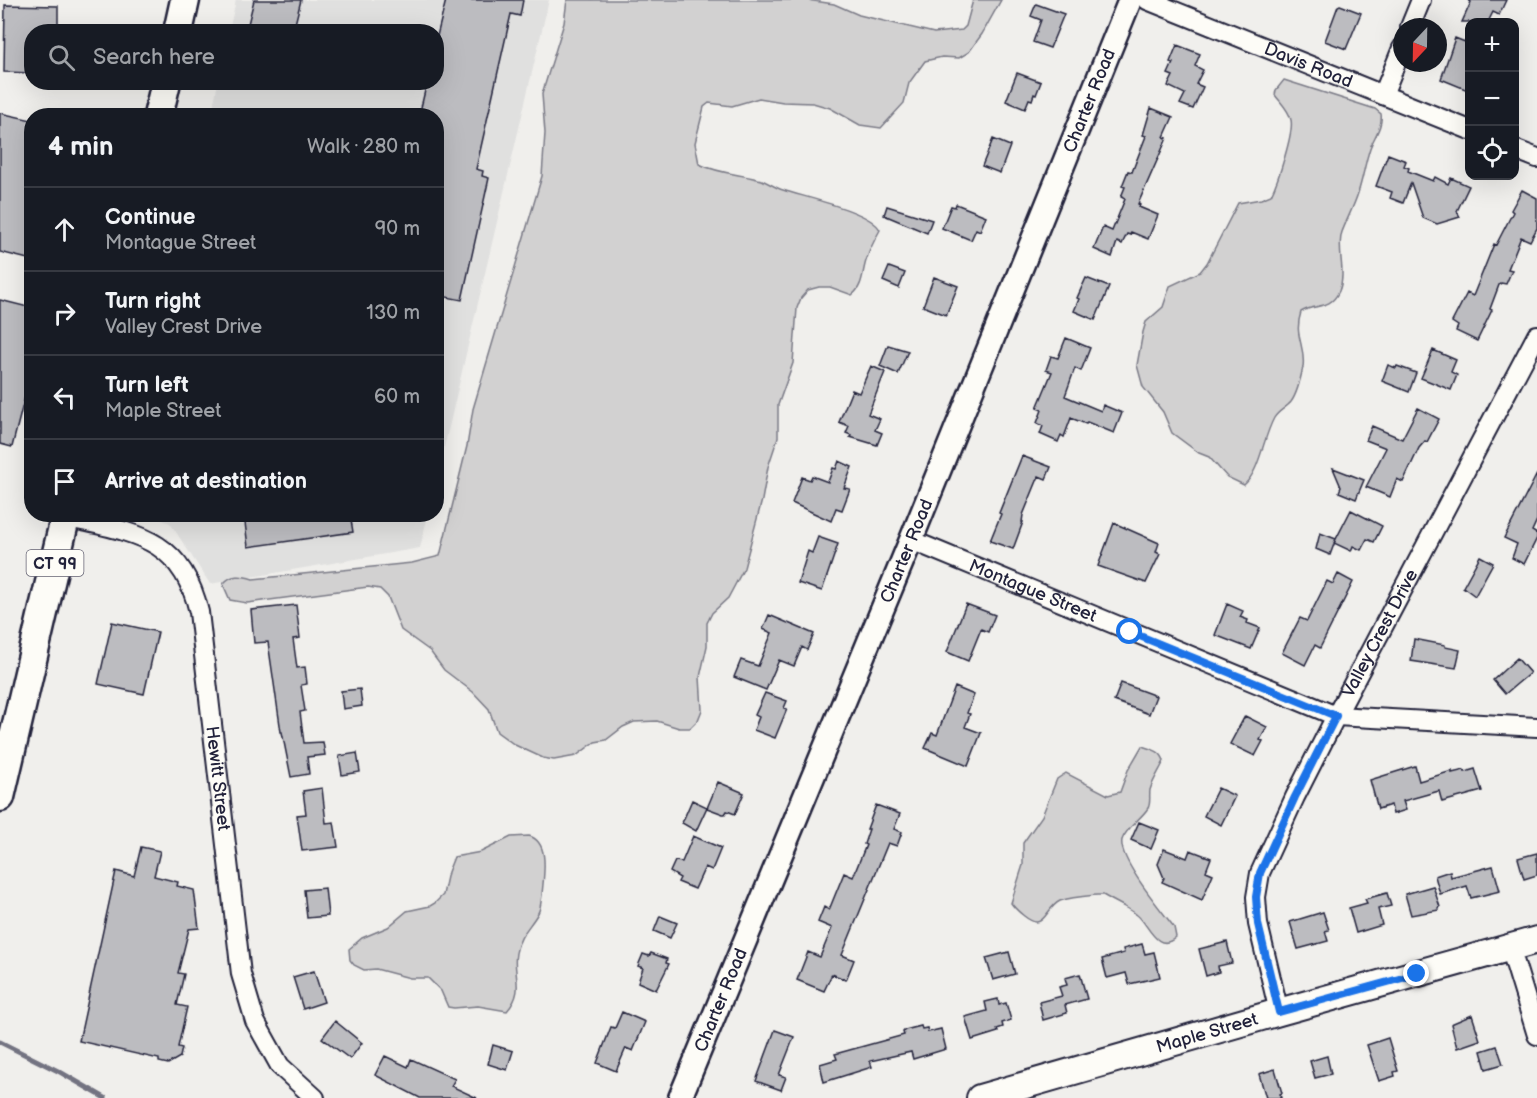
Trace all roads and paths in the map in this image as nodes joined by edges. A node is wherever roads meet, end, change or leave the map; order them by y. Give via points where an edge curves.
1 (185, 0) edge
2 (1130, 0) edge
3 (1147, 0) edge
4 (1421, 0) edge
5 (1414, 18) edge
6 (180, 24) edge
7 (1393, 70) edge
8 (164, 90) edge
9 (1383, 95) junction
10 (160, 108) edge
11 (1465, 128) edge
12 (1519, 151) edge
13 (1537, 158) edge
14 (1537, 334) edge
15 (65, 522) edge
16 (89, 522) edge
17 (911, 540) junction
18 (1336, 716) junction
19 (1537, 727) edge
20 (0, 797) edge
21 (1537, 940) edge
22 (1510, 947) junction
23 (1279, 1012) junction
24 (1537, 1035) edge
25 (315, 1098) edge
26 (680, 1098) edge
27 (980, 1098) edge

1 - 6 main road
2 - 17 street, Charter Road
3 - 9 street, Davis Road
4 - 5 street
7 - 9 street
8 - 10 main road
9 - 11 street, Davis Road
12 - 13 street
14 - 18 street, Valley Crest Drive
15 - 20 main road, CT 99
16 - 25 street, Hewitt Street via 152,540 184,571 194,592 242,974 255,1021 280,1066
17 - 18 street, Montague Street
17 - 26 street, Charter Road
18 - 19 street, Montague Street
18 - 23 street, Valley Crest Drive via 1260,873 1256,897 1258,924
21 - 22 main road, Maple Street
22 - 23 main road, Maple Street
22 - 24 street
23 - 27 main road, Maple Street

